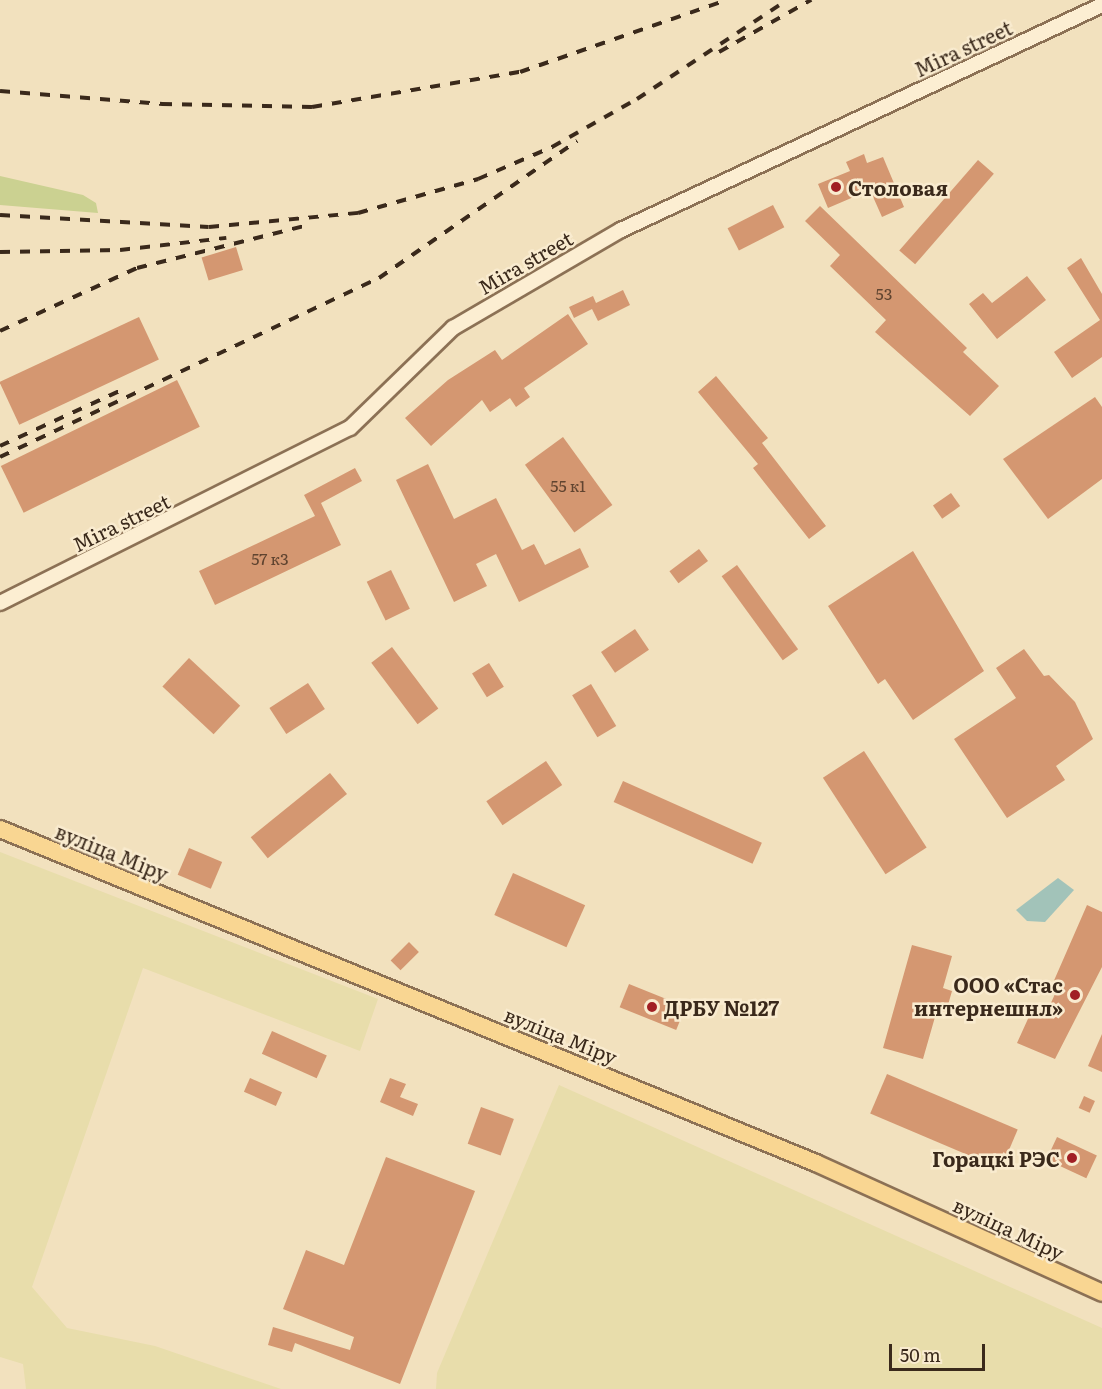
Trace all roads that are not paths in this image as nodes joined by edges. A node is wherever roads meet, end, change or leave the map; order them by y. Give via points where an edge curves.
1 (1102, 5) edge
2 (0, 603) edge
3 (0, 829) edge
4 (1102, 1293) edge

1 - 2 street, Mira street via 621,230 453,328 350,428
3 - 4 main road, вуліца Міру via 816,1163

